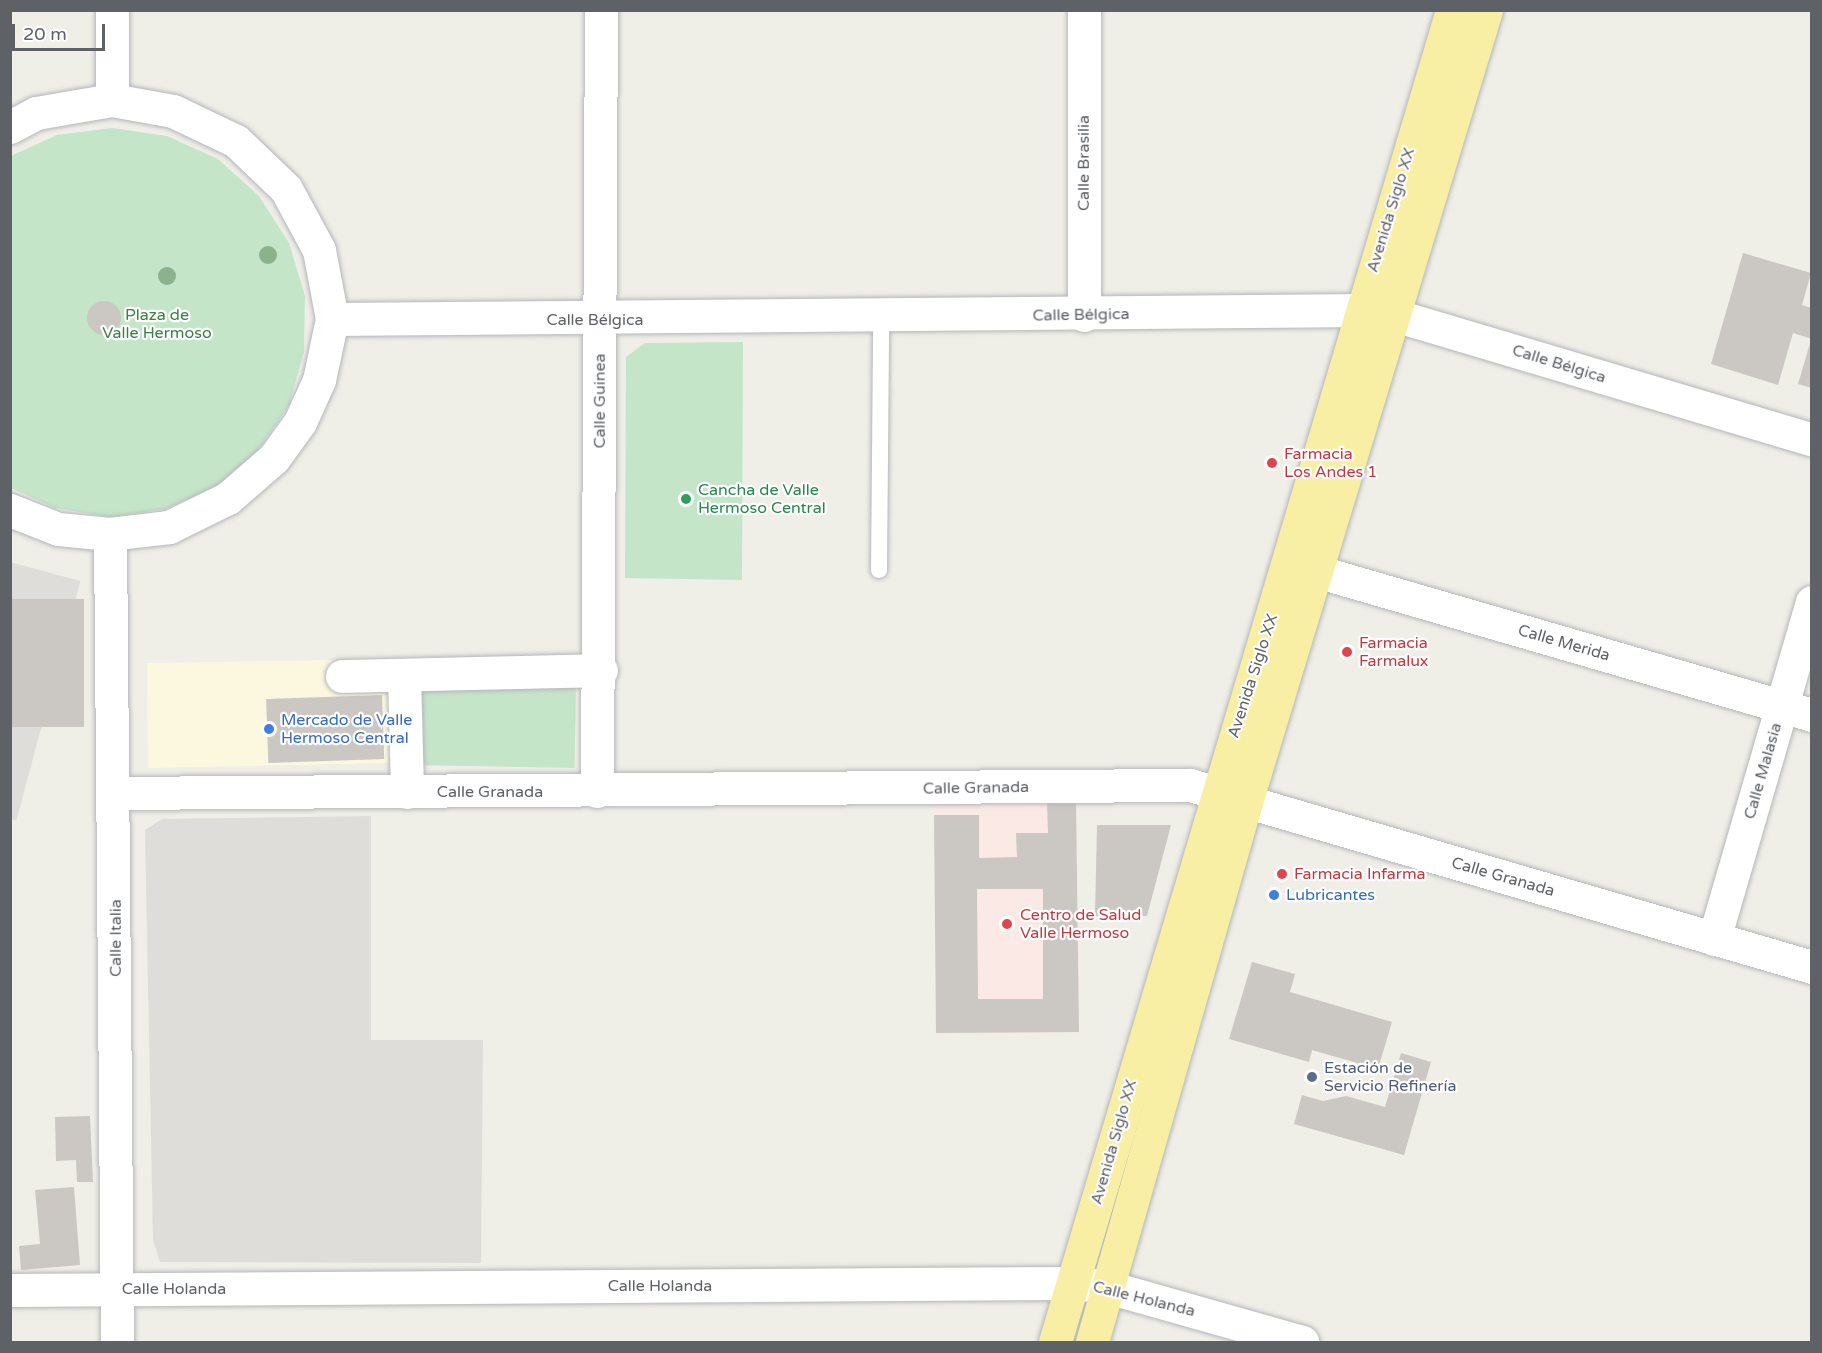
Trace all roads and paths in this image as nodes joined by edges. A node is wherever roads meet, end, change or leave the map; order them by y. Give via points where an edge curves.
1 (112, 10) edge
2 (601, 10) edge
3 (1084, 10) edge
4 (1452, 10) edge
5 (1486, 10) edge
6 (112, 100) junction
7 (10, 127) edge
8 (1360, 310) junction
9 (1084, 315) junction
10 (1394, 315) junction
11 (881, 317) junction
12 (332, 318) junction
13 (600, 320) junction
14 (1812, 440) edge
15 (10, 510) edge
16 (110, 534) junction
17 (879, 570) dead end
18 (1316, 572) junction
19 (1812, 602) edge
20 (600, 670) junction
21 (404, 675) junction
22 (342, 676) dead end
23 (1797, 710) edge
24 (597, 791) junction
25 (407, 792) junction
26 (115, 793) junction
27 (1231, 797) junction
28 (1714, 939) junction
29 (1812, 967) edge
30 (1072, 1283) junction
31 (1108, 1287) junction
32 (117, 1289) junction
33 (10, 1290) edge
34 (117, 1342) edge
35 (1055, 1342) edge
36 (1092, 1342) edge
37 (1302, 1342) edge

1 - 6 street
2 - 13 street, Calle Guinea
3 - 9 street, Calle Brasilia
4 - 8 highway, Avenida Siglo XX
5 - 10 highway, Avenida Siglo XX
6 - 7 street via 36,113
6 - 12 street via 173,111 236,141 286,189 319,250
8 - 9 street, Calle Bélgica
8 - 10 street, Calle Bélgica
8 - 27 highway, Avenida Siglo XX
9 - 11 street, Calle Bélgica
10 - 14 street, Calle Bélgica
10 - 18 highway, Avenida Siglo XX
11 - 13 street, Calle Bélgica
11 - 17 lane
12 - 13 street, Calle Bélgica
12 - 16 street via 319,381 274,458 228,498 169,527
13 - 20 street, Calle Guinea
15 - 16 street via 58,529
16 - 26 street, Calle Italia
18 - 23 street, Calle Merida
18 - 27 highway, Avenida Siglo XX
19 - 23 street, Calle Malasia
20 - 21 street
20 - 24 street, Calle Guinea
21 - 22 street
21 - 25 street
23 - 28 street, Calle Malasia
24 - 25 street, Calle Granada
24 - 27 street, Calle Granada via 1190,785
25 - 26 street, Calle Granada
26 - 32 street, Calle Italia
27 - 28 street, Calle Granada
27 - 30 highway, Avenida Siglo XX
27 - 31 highway, Avenida Siglo XX
28 - 29 street, Calle Granada
30 - 31 street, Calle Holanda
30 - 32 street, Calle Holanda
30 - 35 highway, Avenida Siglo XX
31 - 36 highway, Avenida Siglo XX
31 - 37 street, Calle Holanda
32 - 33 street, Calle Holanda
32 - 34 street, Calle Italia

